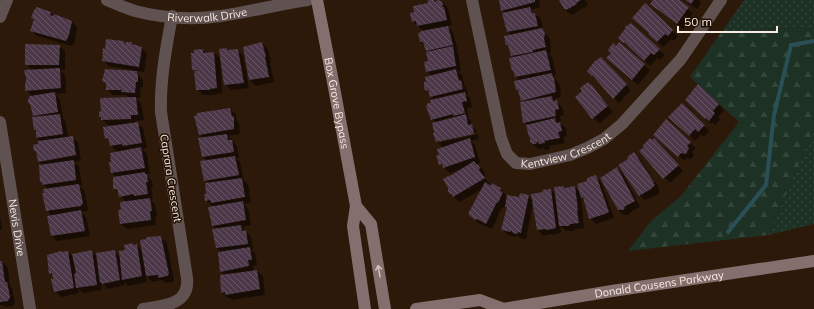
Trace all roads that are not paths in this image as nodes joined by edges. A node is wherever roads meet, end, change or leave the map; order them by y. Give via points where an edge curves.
1 (7, 0) edge
2 (106, 0) edge
3 (308, 0) edge
4 (317, 0) edge
5 (472, 0) edge
6 (722, 0) edge
7 (172, 16) junction
8 (0, 17) edge
9 (0, 122) edge
10 (3, 155) edge
11 (356, 206) junction
12 (814, 261) edge
13 (30, 309) edge
14 (143, 309) edge
15 (365, 309) edge
16 (385, 309) edge
17 (416, 309) edge
18 (503, 309) edge

1 - 8 street
2 - 7 street, Riverwalk Drive via 135,10
3 - 7 street, Riverwalk Drive via 219,16
4 - 11 main road, Box Grove Bypass
5 - 6 street, Kentview Crescent via 507,154 516,163 530,164 570,155 604,139 616,129 681,59
7 - 14 street, Caprara Crescent via 161,112 187,290 175,303
9 - 10 street, Nevis Drive
10 - 13 street, Nevis Drive
11 - 15 main road, Box Grove Bypass via 353,226
16 -> 11 main road, Box Grove Bypass via 370,224
12 - 18 main road, Donald Cousens Parkway via 612,290
17 - 18 main road, Donald Cousens Parkway via 480,300

